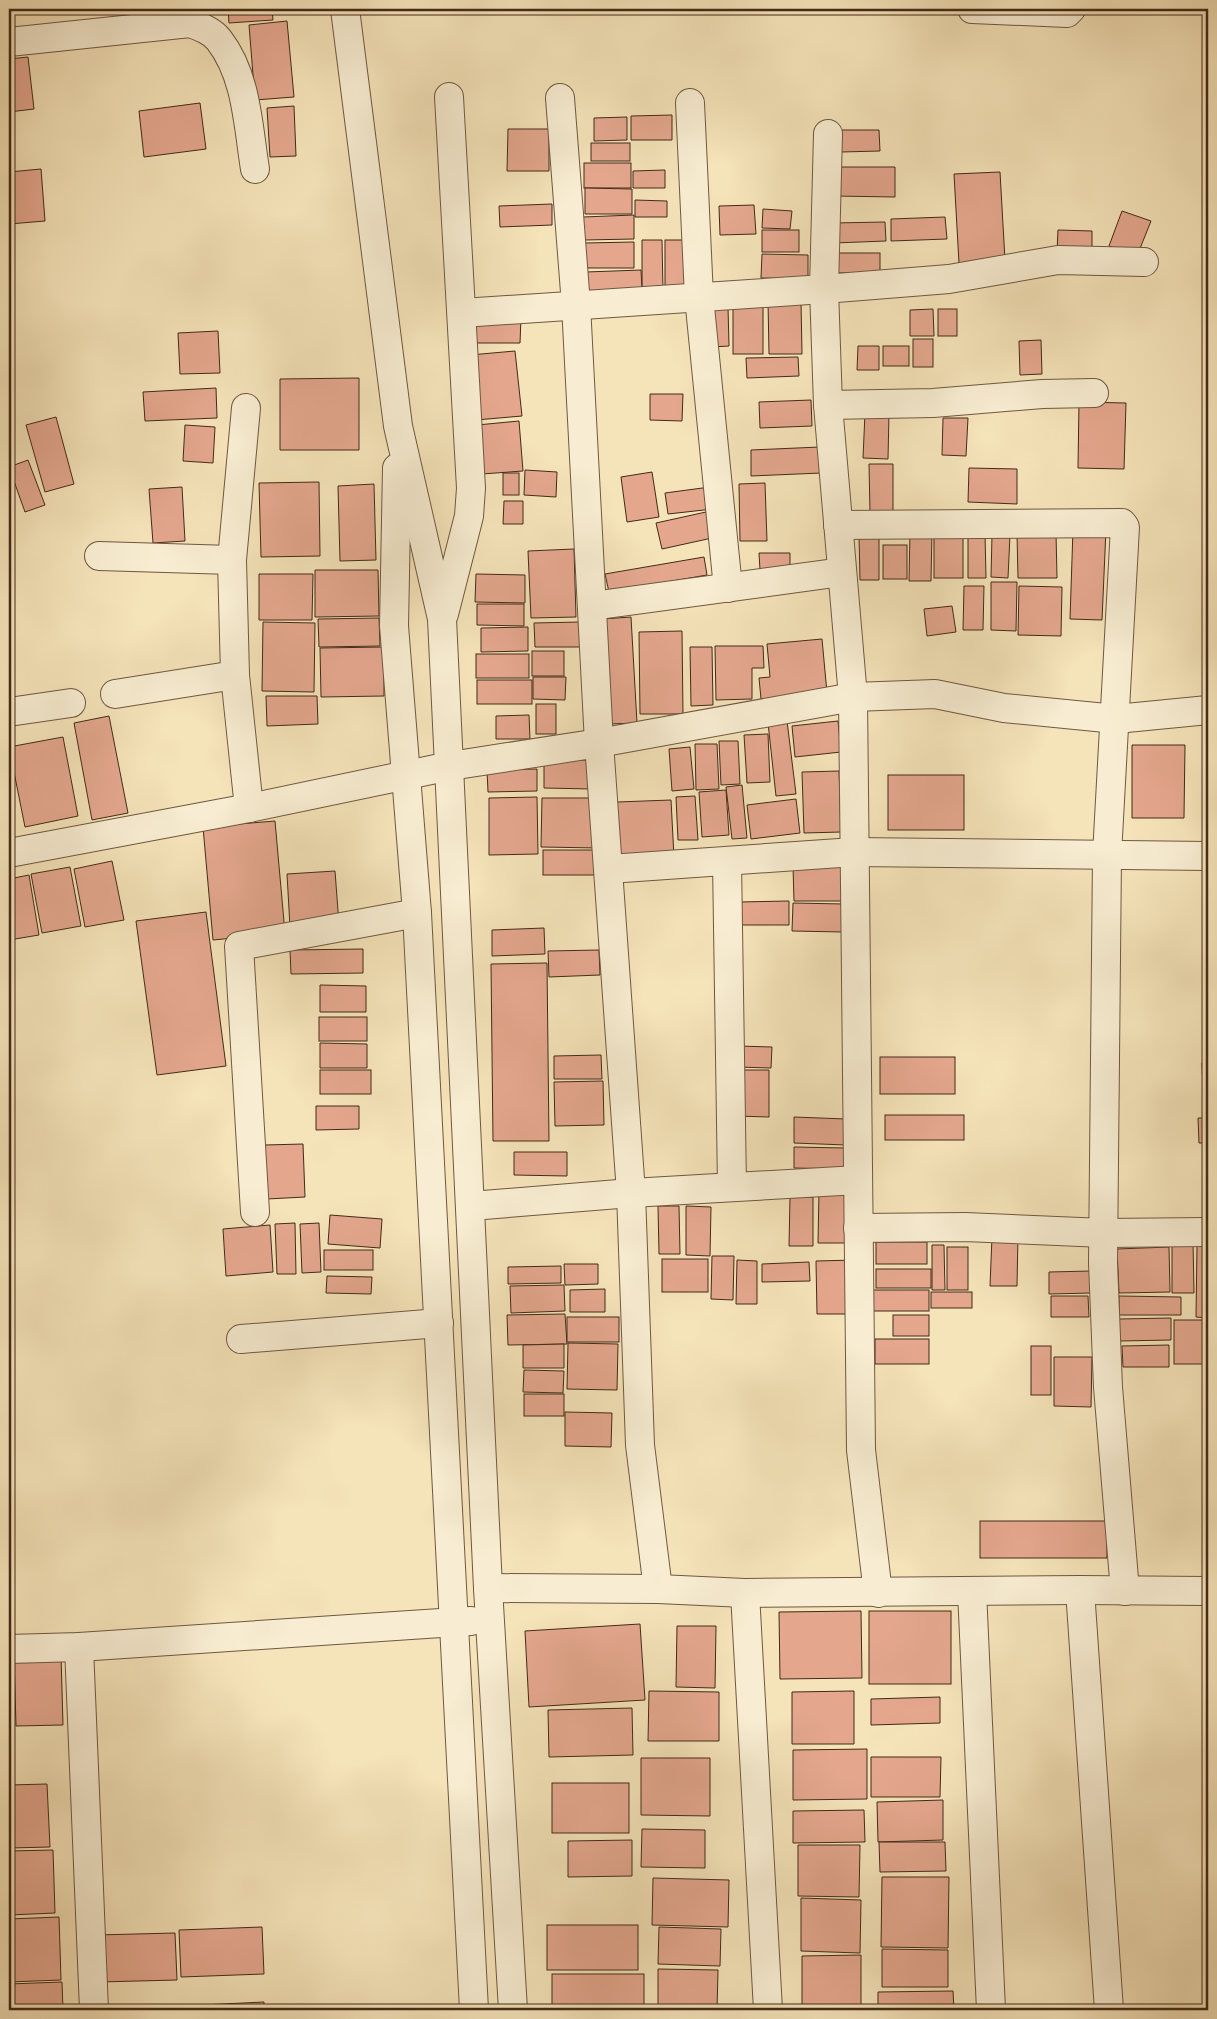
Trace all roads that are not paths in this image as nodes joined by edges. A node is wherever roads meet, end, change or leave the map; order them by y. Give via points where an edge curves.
1 (345, 9) edge
2 (972, 9) edge
3 (1071, 9) edge
4 (9, 42) edge
5 (449, 97) dead end
6 (560, 98) dead end
7 (690, 103) dead end
8 (828, 134) dead end
9 (255, 169) dead end
10 (1144, 262) dead end
11 (824, 290) junction
12 (699, 298) junction
13 (576, 305) junction
14 (462, 314) junction
15 (1094, 393) dead end
16 (828, 405) junction
17 (246, 408) dead end
18 (398, 426) junction
19 (838, 525) junction
20 (99, 556) dead end
21 (232, 560) junction
22 (842, 572) junction
23 (728, 588) junction
24 (592, 606) junction
25 (442, 619) junction
26 (235, 675) junction
27 (115, 694) dead end
28 (852, 697) junction
29 (71, 703) dead end
30 (1208, 710) edge
31 (9, 712) edge
32 (1116, 719) junction
33 (599, 743) junction
34 (450, 766) junction
35 (406, 776) junction
36 (249, 808) junction
37 (854, 852) junction
38 (9, 854) edge
39 (1107, 855) junction
40 (1208, 856) edge
41 (727, 861) junction
42 (609, 869) junction
43 (417, 913) junction
44 (858, 1180) junction
45 (732, 1187) junction
46 (631, 1193) junction
47 (471, 1206) junction
48 (255, 1212) dead end
49 (858, 1228) junction
50 (1208, 1232) edge
51 (1104, 1233) junction
52 (439, 1323) junction
53 (241, 1339) dead end
54 (442, 1383) junction
55 (479, 1383) junction
56 (488, 1588) junction
57 (658, 1589) junction
58 (1080, 1590) junction
59 (1126, 1591) junction
60 (1208, 1591) edge
61 (972, 1592) junction
62 (745, 1593) junction
63 (878, 1593) junction
64 (490, 1620) junction
65 (454, 1622) junction
66 (79, 1647) junction
67 (9, 1649) edge
68 (496, 1724) junction
69 (459, 1725) junction
70 (94, 2010) edge
71 (474, 2010) edge
72 (513, 2010) edge
73 (768, 2010) edge
74 (990, 2010) edge
75 (1109, 2010) edge

1 - 18 street
2 - 3 street via 1067,13
4 - 9 street via 190,23 206,29 219,40 240,79
5 - 14 street
6 - 13 street
7 - 12 street
8 - 11 street
10 - 11 street via 1058,260 949,279
11 - 12 street
11 - 16 street
12 - 13 street
12 - 23 street
13 - 14 street
13 - 24 street
14 - 25 street via 471,488 469,516
15 - 16 street via 1042,394 933,404
16 - 19 street
17 - 21 street
18 - 25 street
18 - 35 street via 394,626
19 - 22 street
19 - 32 street via 1124,524
20 - 21 street
21 - 26 street
22 - 23 street
22 - 28 street
23 - 24 street
24 - 33 street
25 - 34 street
26 - 27 street
26 - 36 street
28 - 32 street via 935,694 1004,708
28 - 33 street
28 - 37 street
29 - 31 street
30 - 32 street
32 - 39 street
33 - 34 street
33 - 42 street
34 - 35 street
34 - 47 street
35 - 36 street
35 - 43 street
36 - 38 street
37 - 39 street
37 - 41 street
37 - 44 street
39 - 40 street
39 - 51 street
41 - 42 street
41 - 45 street
42 - 46 street
43 - 48 street via 239,946
43 - 52 street
44 - 45 street
44 - 49 street
45 - 46 street
46 - 47 street
46 - 57 street via 640,1446
47 - 55 street
49 - 51 street via 965,1227
49 - 63 street via 861,1450
50 - 51 street
51 - 59 street via 1108,1387
52 - 53 street
52 - 54 street
54 - 55 street
54 - 65 street
55 - 56 street
56 - 57 street
56 - 64 street
57 - 62 street
58 - 59 street
58 - 61 street
58 - 75 street
59 - 60 street
61 - 63 street
61 - 74 street
62 - 63 street
62 - 73 street
64 - 65 street
64 - 68 street
65 - 66 street
65 - 69 street
66 - 67 street
66 - 70 street
68 - 69 street
68 - 72 street
69 - 71 street

